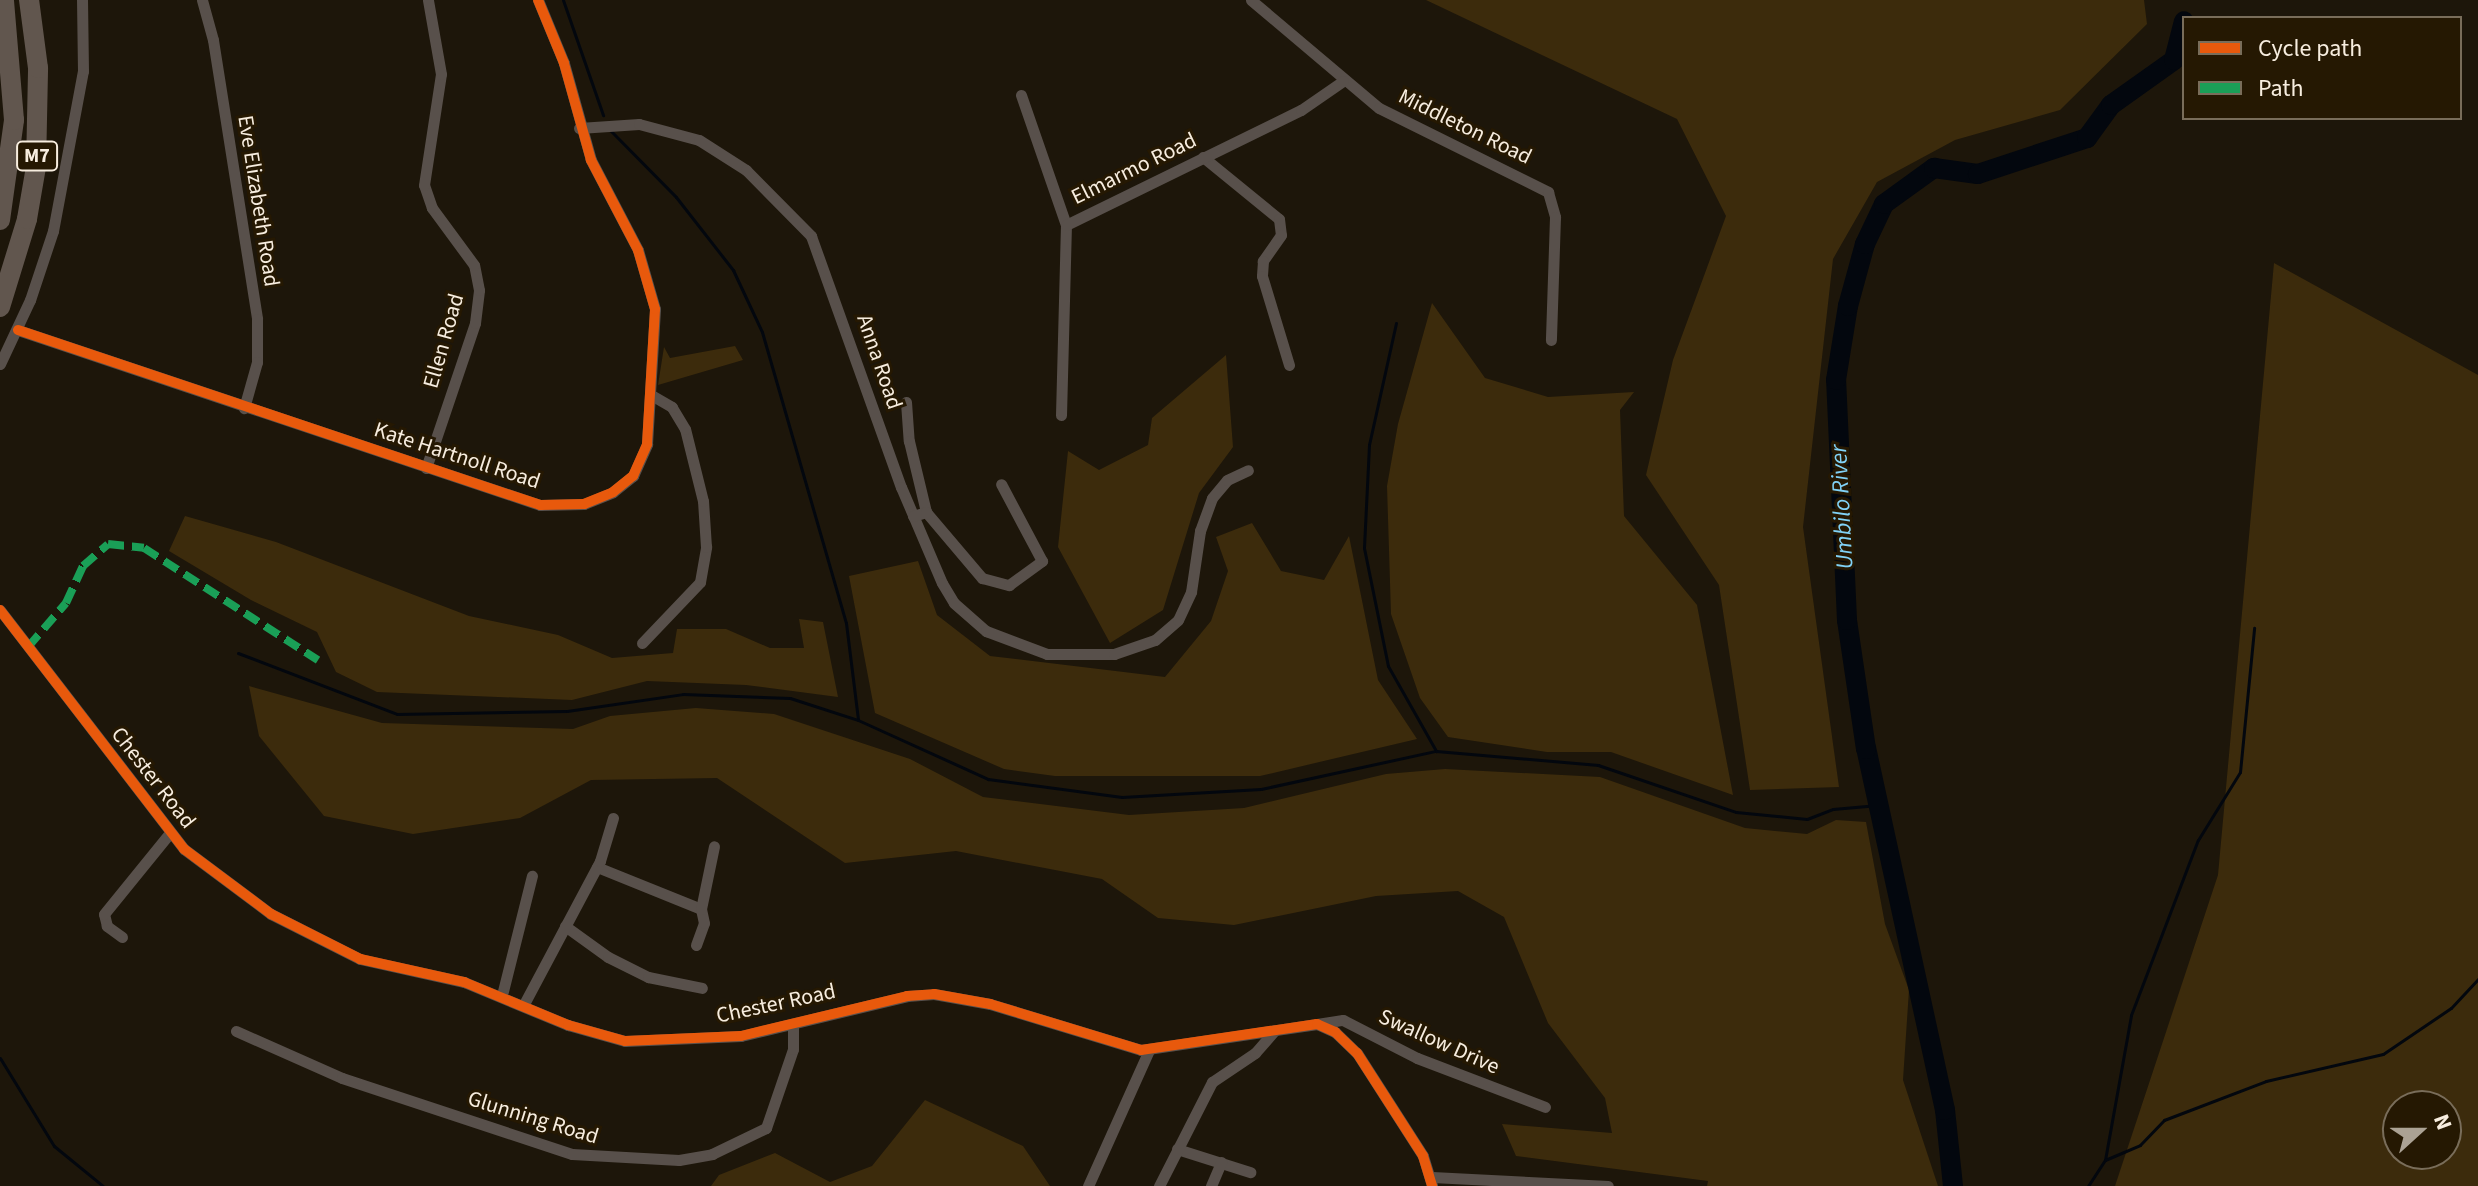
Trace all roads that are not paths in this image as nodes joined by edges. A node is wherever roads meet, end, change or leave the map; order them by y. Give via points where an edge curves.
1 (4, 0) edge
2 (29, 0) edge
3 (82, 0) edge
4 (202, 0) edge
5 (428, 0) edge
6 (538, 0) edge
7 (1251, 0) edge
8 (1343, 81) junction
9 (1021, 95) dead end
10 (579, 128) junction
11 (1203, 157) junction
12 (0, 220) edge
13 (1066, 225) junction
14 (0, 307) edge
15 (18, 330) junction
16 (1551, 340) dead end
17 (0, 364) edge
18 (1289, 365) dead end
19 (653, 396) junction
20 (906, 402) dead end
21 (244, 408) junction
22 (1061, 415) dead end
23 (426, 468) junction
24 (1248, 470) dead end
25 (1001, 484) dead end
26 (926, 512) junction
27 (913, 516) junction
28 (0, 610) edge
29 (642, 643) dead end
30 (613, 818) dead end
31 (169, 834) junction
32 (714, 846) dead end
33 (597, 867) junction
34 (532, 876) dead end
35 (701, 909) junction
36 (565, 926) junction
37 (122, 937) dead end
38 (696, 945) dead end
39 (702, 988) dead end
40 (502, 995) junction
41 (524, 1004) junction
42 (793, 1024) junction
43 (1317, 1024) junction
44 (1275, 1030) junction
45 (236, 1031) dead end
46 (1149, 1050) junction
47 (1545, 1107) dead end
48 (1177, 1149) junction
49 (1221, 1162) junction
50 (1250, 1172) dead end
51 (1432, 1182) edge
52 (1088, 1186) edge
53 (1159, 1186) edge
54 (1211, 1186) edge
55 (1608, 1186) edge

1 - 12 highway, M7 via 14,120
2 - 14 highway, M7 via 38,68 36,167 27,219
3 - 15 street via 83,71 66,170 49,244
4 - 21 street, Eve Elizabeth Road via 213,40 257,319 257,362
5 - 23 street, Ellen Road via 441,74 424,185 432,208 474,265 479,290 475,323
6 - 10 street, Kate Hartnoll Road via 564,63
7 - 8 street, Middleton Road
8 - 11 street, Elmarmo Road via 1301,110
8 - 16 street, Middleton Road via 1384,111 1548,192 1555,217
9 - 13 street
10 - 19 street, Kate Hartnoll Road via 650,286 656,325
10 - 27 street, Anna Road via 639,124 699,140 746,170 789,209 811,236 825,266
11 - 13 street, Elmarmo Road
11 - 18 street via 1279,219 1281,235 1263,261 1262,276
13 - 22 street, Elmarmo Road
15 - 17 street
15 - 21 street, Kate Hartnoll Road
19 - 23 street, Kate Hartnoll Road via 647,444 637,470 621,487 584,504 540,505
19 - 29 street via 670,405 682,421 703,501 706,547 700,582
20 - 26 street via 911,452
21 - 23 street, Kate Hartnoll Road
24 - 27 street, Anna Road via 1227,480 1206,512 1191,592 1178,620 1142,646 1099,656 1036,652 986,631 948,596
25 - 26 street via 1042,561 1009,585 982,578
26 - 27 street
28 - 31 street, Chester Road
30 - 33 street
31 - 37 street via 104,914 107,926
31 - 40 street, Chester Road via 250,902 329,945 382,965
32 - 35 street
33 - 35 street
33 - 36 street
34 - 40 street
35 - 38 street via 704,923
36 - 39 street via 648,977
36 - 41 street
40 - 41 street, Chester Road
41 - 42 street, Chester Road via 576,1029 625,1041 704,1040
42 - 45 street, Glunning Road via 793,1049 766,1128 735,1146 679,1160 572,1154 342,1078
42 - 46 street, Chester Road via 934,994 990,1004 1124,1047
43 - 44 street, Chester Road
43 - 47 street, Swallow Drive via 1343,1020 1417,1058
43 - 51 street via 1335,1032 1357,1053
44 - 46 street, Chester Road
44 - 48 street via 1255,1053 1212,1082
46 - 52 street
48 - 49 street
48 - 53 street
49 - 50 street
49 - 54 street
51 - 55 street

